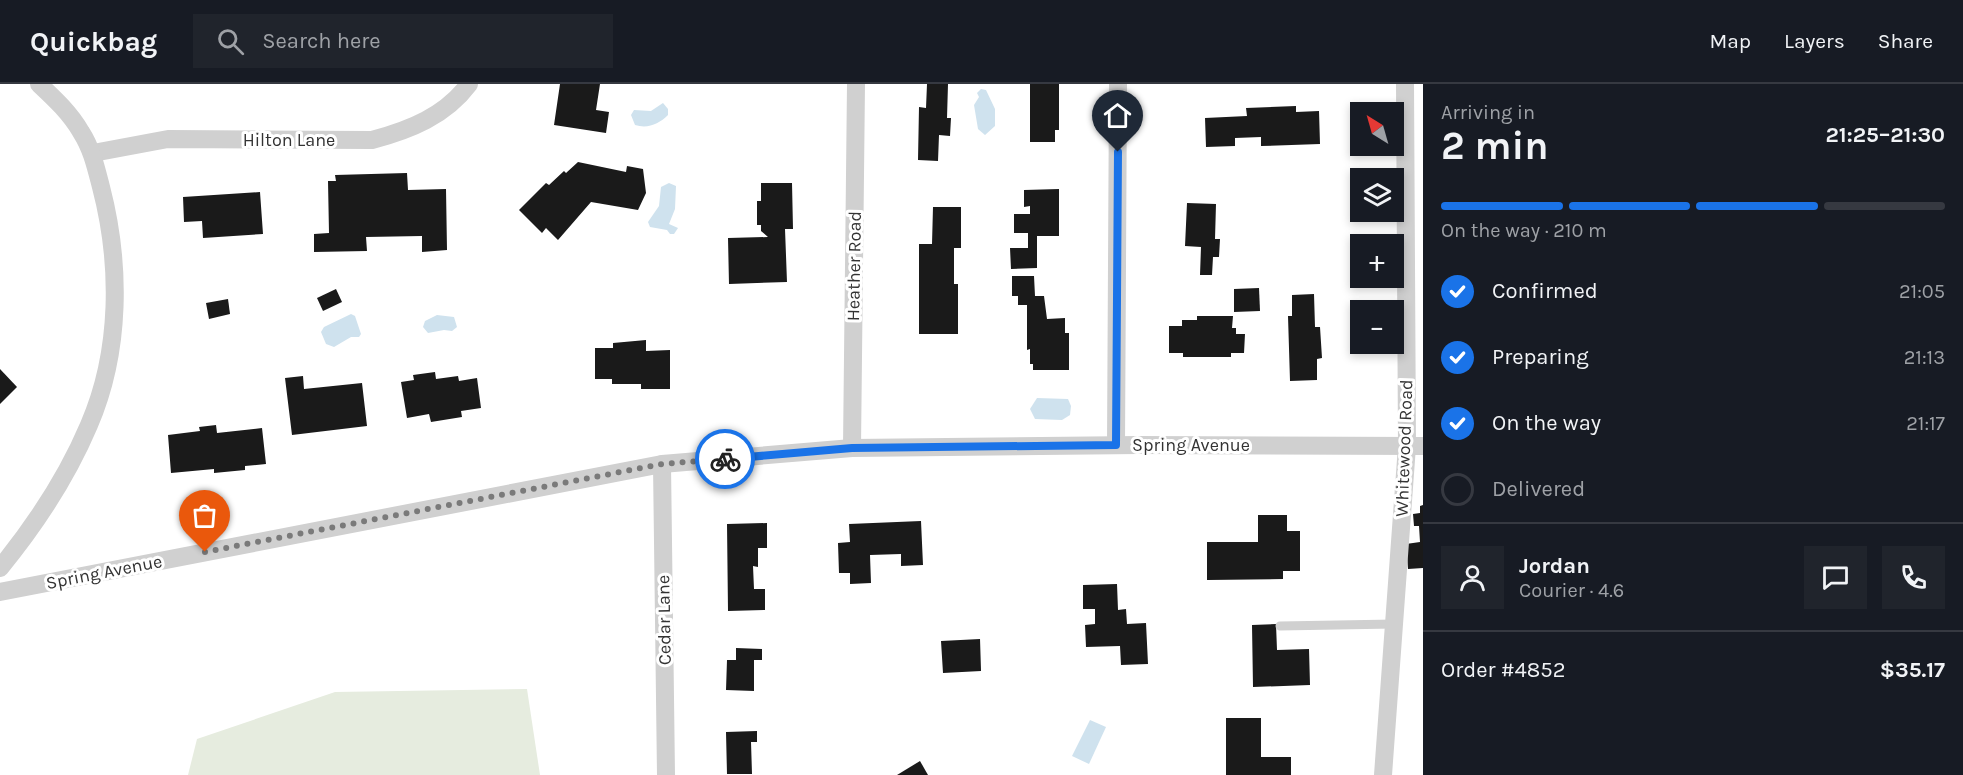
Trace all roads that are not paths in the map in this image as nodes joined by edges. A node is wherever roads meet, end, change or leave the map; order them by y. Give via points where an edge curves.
1 (39, 84) edge
2 (470, 84) edge
3 (856, 84) edge
4 (1118, 84) edge
5 (1405, 84) edge
6 (93, 153) junction
7 (1116, 445) junction
8 (1415, 446) edge
9 (852, 448) junction
10 (662, 464) junction
11 (0, 568) edge
12 (0, 592) edge
13 (1394, 624) junction
14 (1280, 626) dead end
15 (666, 775) edge
16 (1383, 775) edge

1 - 6 street via 70,114
2 - 6 street, Hilton Lane via 425,122 372,140 168,139
3 - 9 street, Heather Road
4 - 7 street
5 - 8 street, Whitewood Road
6 - 11 street via 110,221 114,271 106,373 90,423 69,467
7 - 8 street, Spring Avenue
7 - 9 street, Spring Avenue
8 - 13 street, Whitewood Road
9 - 10 street, Spring Avenue
10 - 12 street, Spring Avenue
10 - 15 street, Cedar Lane
13 - 14 lane
13 - 16 street, Whitewood Road

